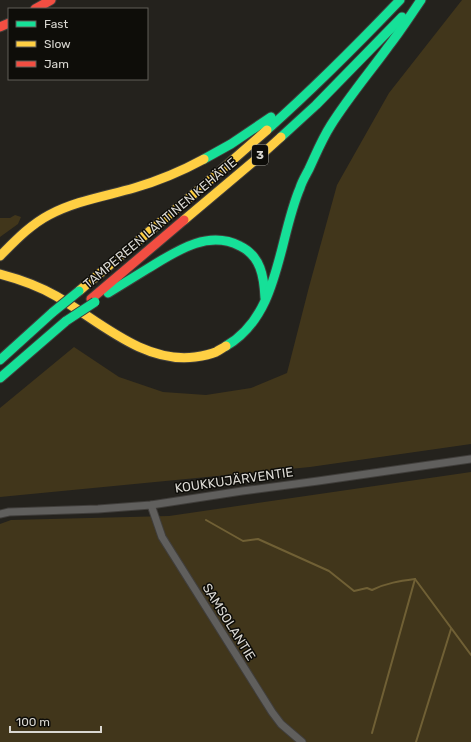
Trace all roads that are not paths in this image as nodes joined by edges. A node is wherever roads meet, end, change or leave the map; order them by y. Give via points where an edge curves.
1 (50, 0) edge
2 (400, 0) edge
3 (418, 0) edge
4 (422, 0) edge
5 (37, 8) edge
6 (312, 89) junction
7 (0, 256) edge
8 (0, 274) edge
9 (93, 300) junction
10 (265, 301) junction
11 (0, 360) edge
12 (0, 378) edge
13 (471, 459) edge
14 (151, 505) junction
15 (0, 514) edge
16 (302, 742) edge

1 - 5 main road
2 - 6 main road, TAMPEREEN LÄNTINEN KEHÄTIE / 3
3 - 9 main road, TAMPEREEN LÄNTINEN KEHÄTIE / 3 via 316,105
4 - 10 main road via 336,117 322,142 299,189 273,282
6 - 7 main road via 244,136 198,163 159,180 57,211 19,238
6 - 11 main road, TAMPEREEN LÄNTINEN KEHÄTIE / 3, bridge
8 - 10 main road via 54,294 127,340 147,350 171,357 197,357 228,346 248,328
9 - 10 main road via 180,250 205,240 224,240 247,250 255,258 262,273
9 - 12 main road, TAMPEREEN LÄNTINEN KEHÄTIE / 3, bridge
13 - 14 street, KOUKKUJÄRVENTIE
14 - 15 street, KOUKKUJÄRVENTIE
14 - 16 street, SAMSOLANTIE via 162,537 272,712 281,724

